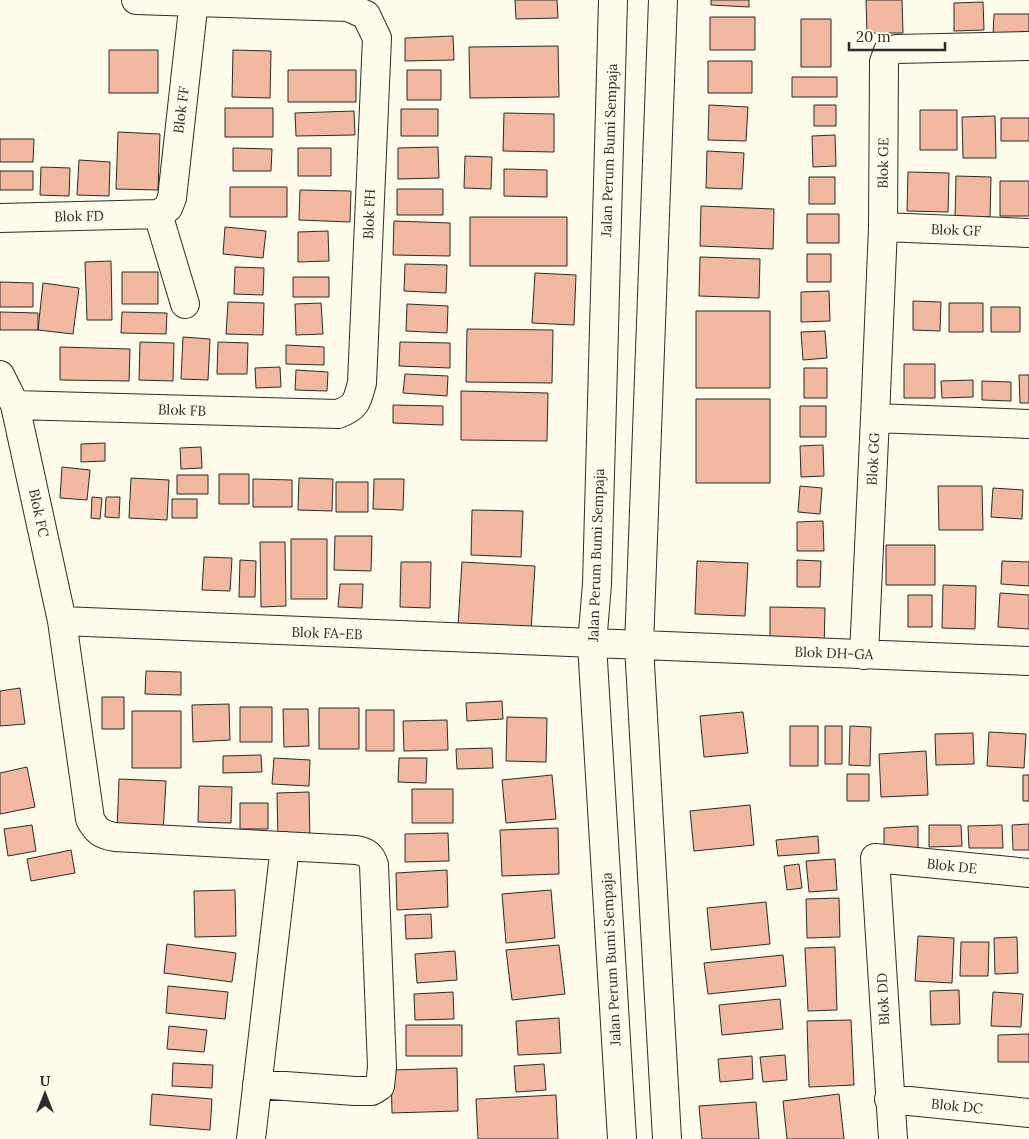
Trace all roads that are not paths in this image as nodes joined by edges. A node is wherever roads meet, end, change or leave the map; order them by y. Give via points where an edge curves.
1 (136, 0) edge
2 (613, 0) edge
3 (662, 0) edge
4 (194, 1) edge
5 (1029, 46) edge
6 (158, 214) junction
7 (0, 218) edge
8 (883, 227) junction
9 (1029, 232) edge
10 (184, 304) dead end
11 (0, 375) edge
12 (16, 405) junction
13 (347, 411) joint
14 (875, 418) junction
15 (1029, 424) edge
16 (62, 621) junction
17 (592, 644) junction
18 (639, 646) junction
19 (864, 654) junction
20 (1029, 661) edge
21 (285, 846) junction
22 (875, 858) joint
23 (1029, 873) edge
24 (257, 1084) junction
25 (889, 1099) junction
26 (1027, 1114) edge
27 (251, 1139) edge
28 (622, 1139) edge
29 (667, 1139) edge
30 (892, 1139) edge

1 - 4 street
2 - 17 street, Jalan Perum Bumi Sempaja via 597,584
3 - 18 street
4 - 6 street, Blok FF via 172,198 168,208
4 - 13 street, Blok FH via 348,7 366,15 377,38 362,383 358,399
5 - 8 street, Blok GE via 888,51 884,62
6 - 7 street, Blok FD
6 - 10 street
8 - 9 street, Blok GF
8 - 14 street, Blok GE
11 - 12 street
12 - 13 street, Blok FB via 338,414
12 - 16 street, Blok FC
14 - 15 street, Blok GG
14 - 19 street, Blok GG
16 - 17 street, Blok FA-EB
16 - 21 street, Blok FC via 90,819 95,827 103,835 114,837
17 - 18 street, Blok FA-EB
17 - 28 street, Jalan Perum Bumi Sempaja
18 - 19 street, Blok DH-GA
18 - 29 street
19 - 20 street, Blok DH-GA
21 - 24 street
21 - 24 street via 356,850 372,857 382,1067 380,1086 372,1091 355,1091
22 - 23 street, Blok DE
22 - 25 street, Blok DD
24 - 27 street
25 - 26 street, Blok DC
25 - 30 street, Blok DD

